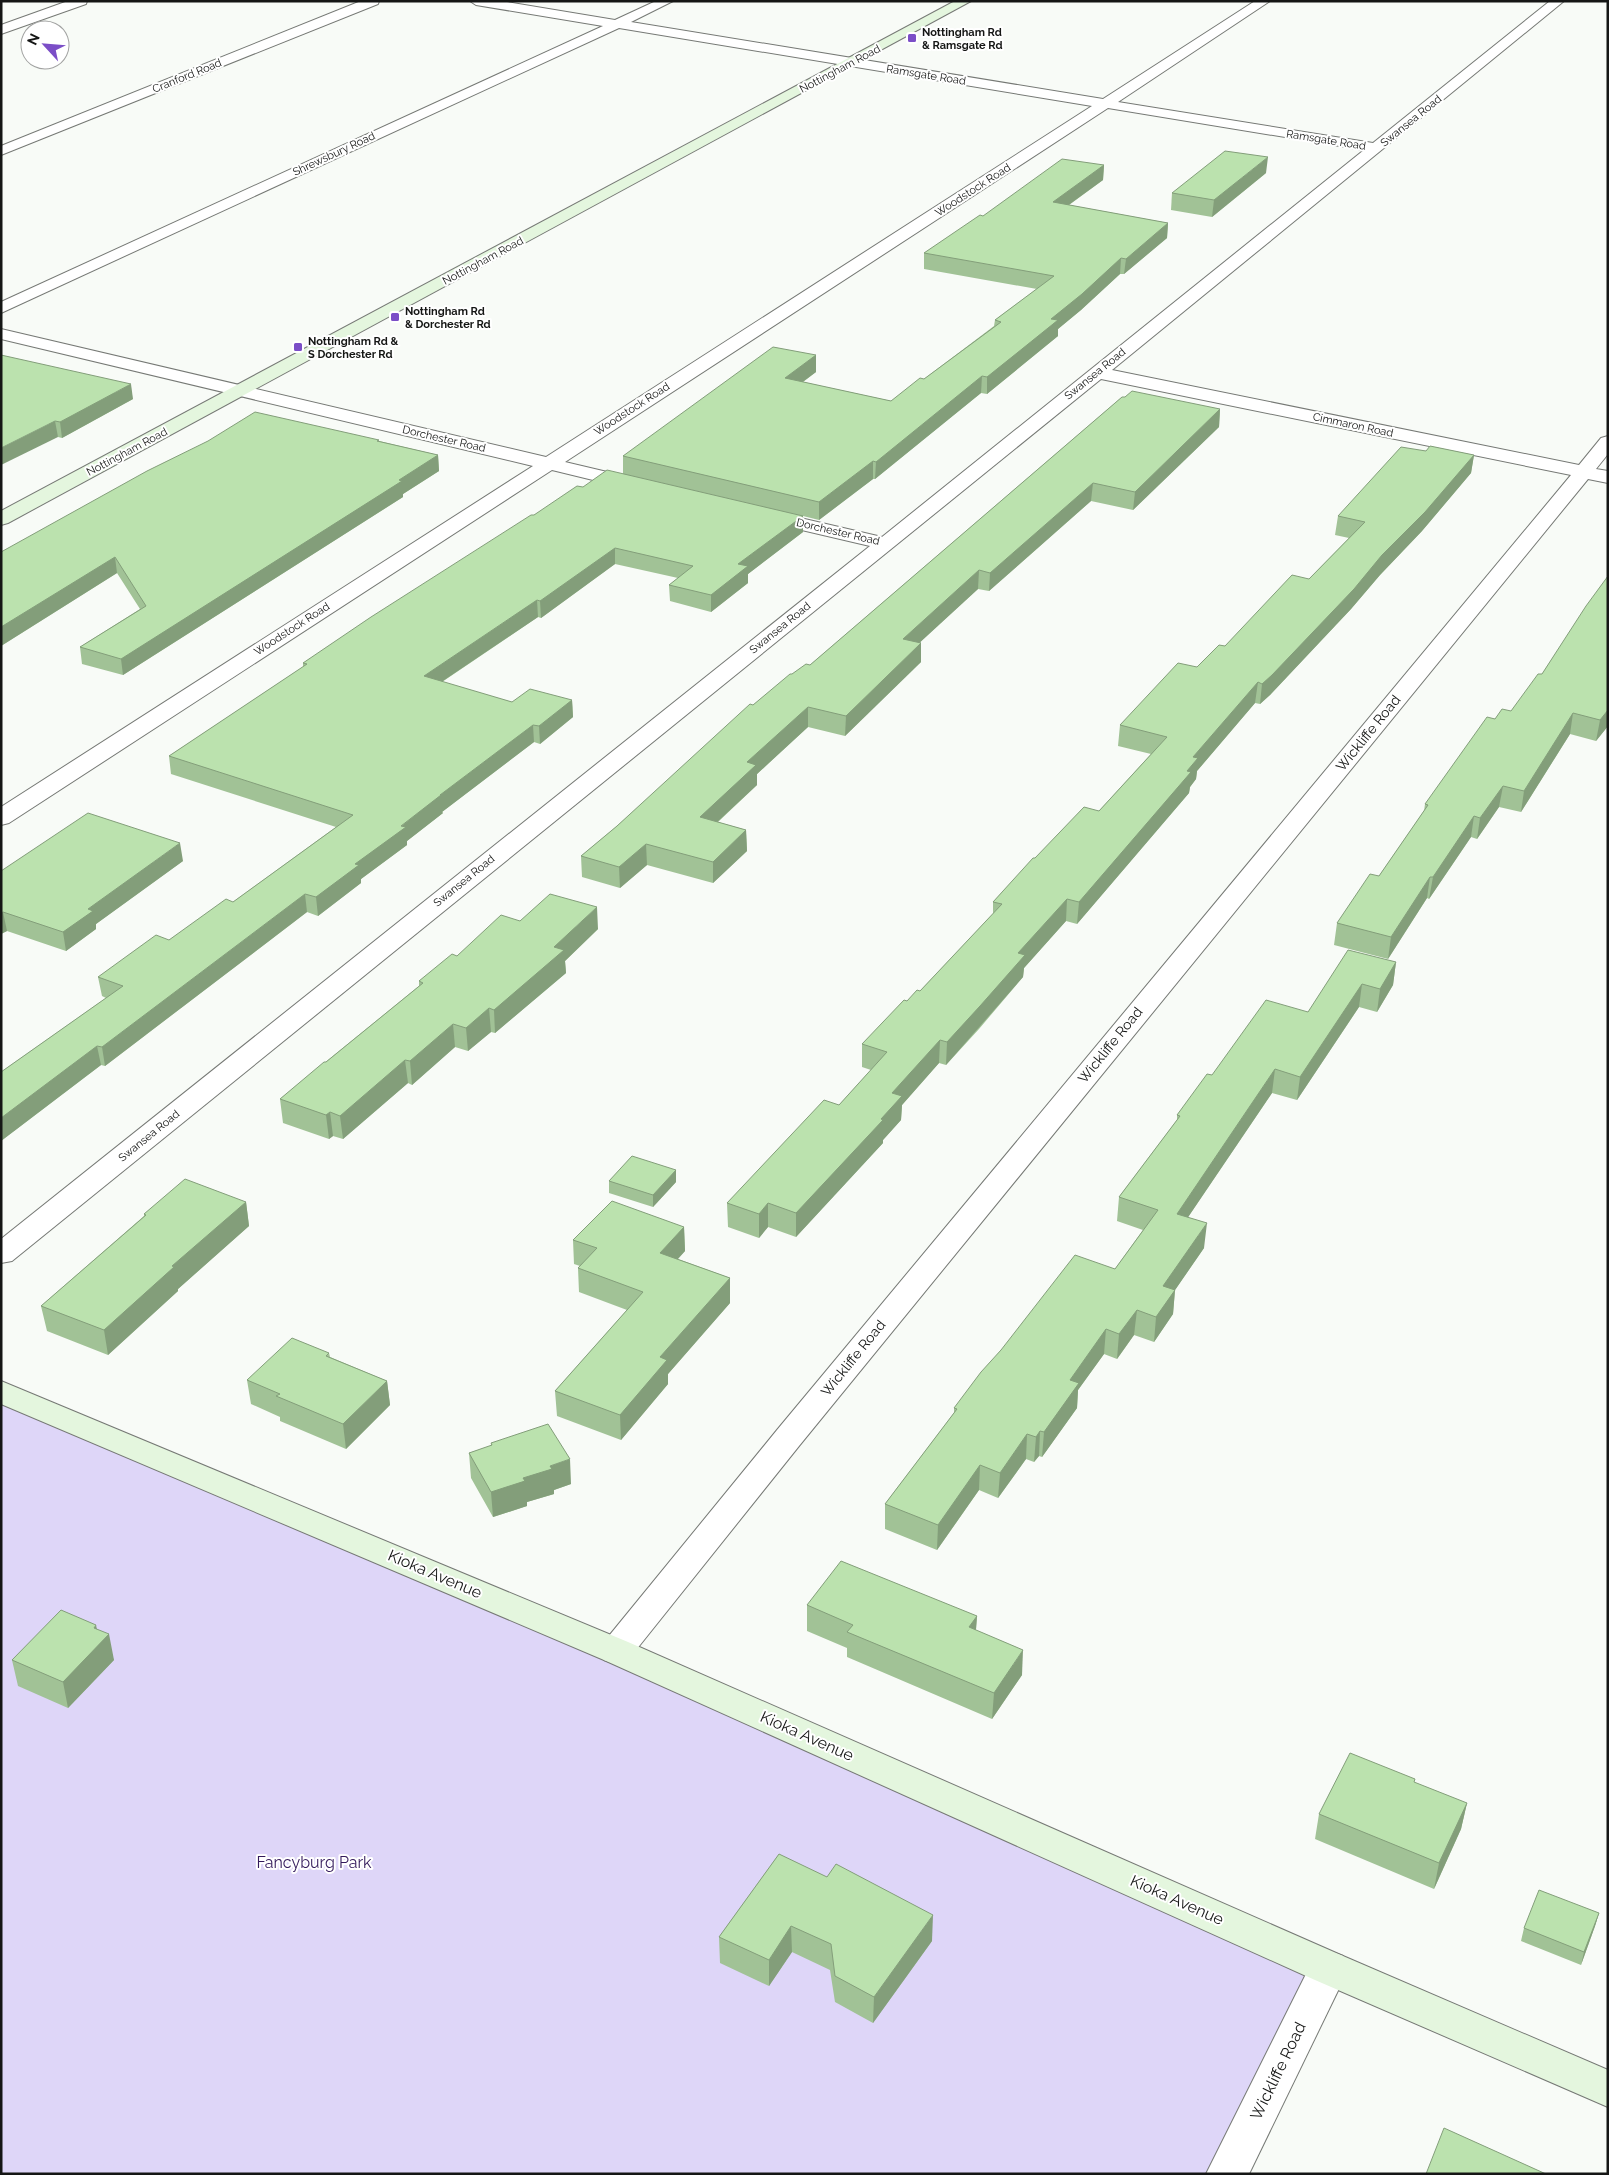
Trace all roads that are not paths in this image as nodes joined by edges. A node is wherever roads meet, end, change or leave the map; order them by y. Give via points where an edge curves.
1 (81, 1) edge
2 (373, 1) edge
3 (476, 1) edge
4 (667, 1) edge
5 (965, 1) edge
6 (1264, 1) edge
7 (1558, 1) edge
8 (617, 24) junction
9 (1, 30) edge
10 (851, 63) junction
11 (1105, 104) junction
12 (1377, 148) junction
13 (1, 151) edge
14 (1, 308) edge
15 (1, 334) edge
16 (1098, 373) junction
17 (242, 391) junction
18 (1608, 442) edge
19 (549, 464) junction
20 (1596, 475) edge
21 (654, 489) edge
22 (749, 512) edge
23 (1, 519) edge
24 (886, 544) junction
25 (1, 818) edge
26 (1, 1254) edge
27 (1, 1392) edge
28 (616, 1651) junction
29 (1329, 1968) junction
30 (1608, 2089) edge
31 (1227, 2174) edge

1 - 9 street
2 - 13 street, Cranford Road
3 - 8 street, Ramsgate Road
4 - 8 street, Shrewsbury Road
5 - 10 street, Nottingham Road
6 - 11 street, Woodstock Road
7 - 12 street, Swansea Road
8 - 10 street, Ramsgate Road
8 - 14 street, Shrewsbury Road
10 - 11 street, Ramsgate Road
10 - 17 street, Nottingham Road
11 - 12 street, Ramsgate Road
11 - 19 street, Woodstock Road
12 - 16 street, Swansea Road
15 - 17 street, Dorchester Road
16 - 20 street, Cimmaron Road
16 - 24 street, Swansea Road
17 - 19 street, Dorchester Road
17 - 23 street, Nottingham Road
18 - 20 street, Wickliffe Road
19 - 21 street, Dorchester Road
19 - 25 street, Woodstock Road
20 - 28 street, Wickliffe Road via 800,1422
22 - 24 street, Dorchester Road
24 - 26 street, Swansea Road
27 - 28 street, Kioka Avenue
28 - 29 street, Kioka Avenue
29 - 30 street, Kioka Avenue
29 - 31 street, Wickliffe Road

